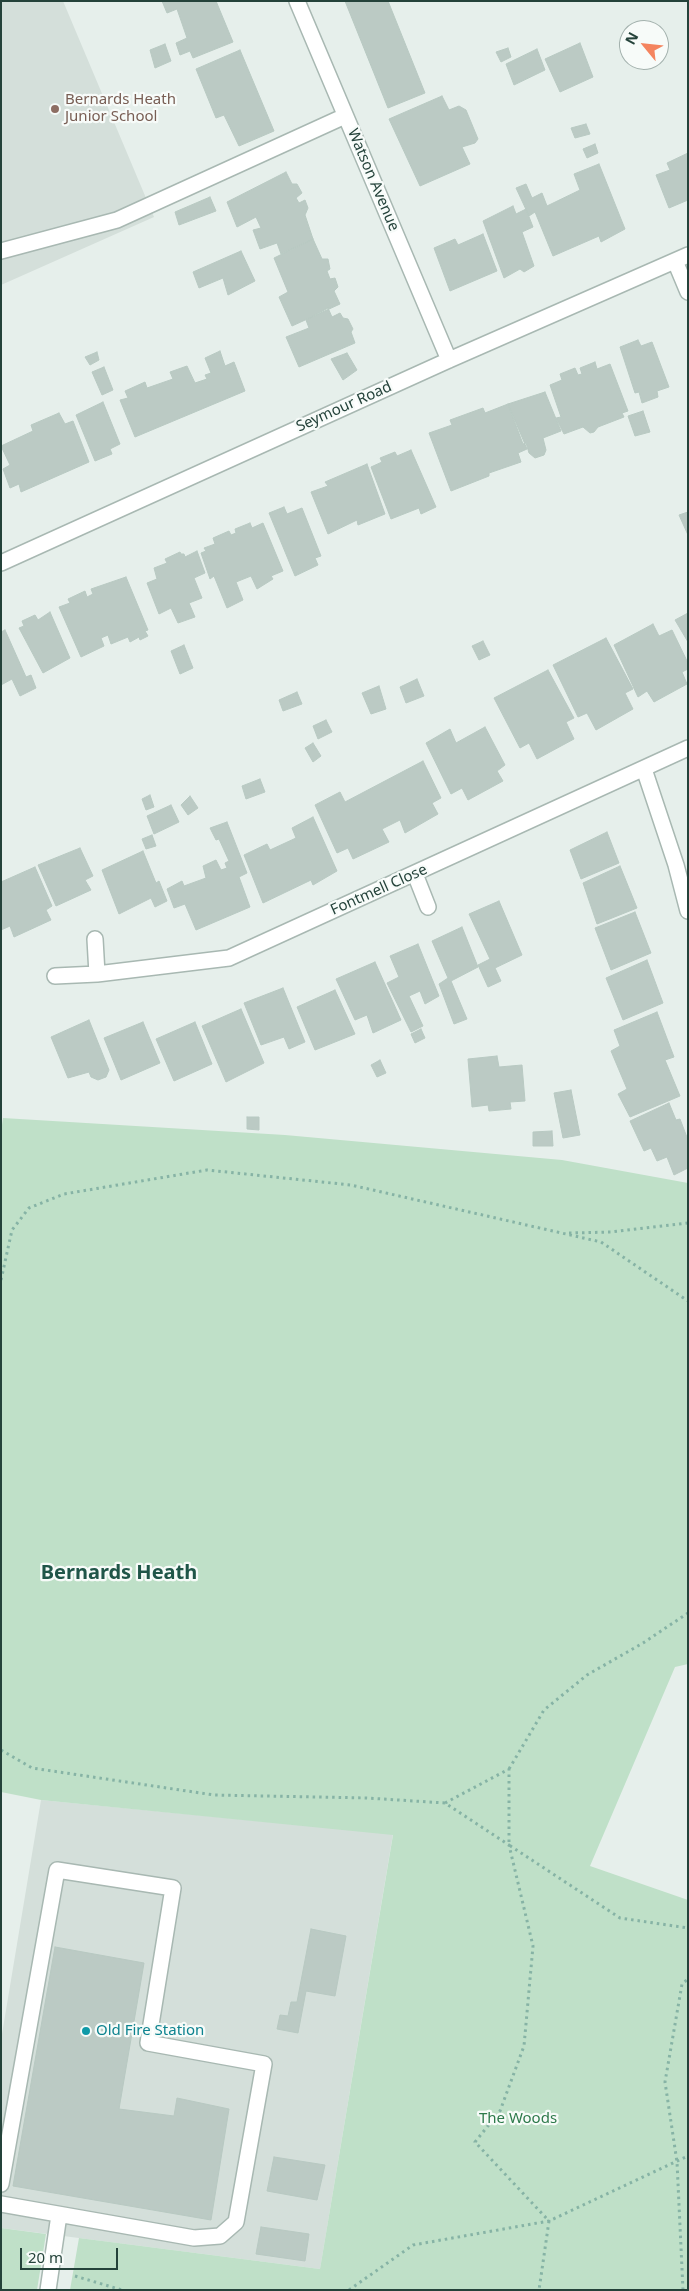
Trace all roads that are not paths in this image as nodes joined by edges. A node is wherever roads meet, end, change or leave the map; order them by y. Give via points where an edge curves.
1 (297, 1) edge
2 (345, 116) junction
3 (1, 251) edge
4 (681, 258) edge
5 (688, 292) edge
6 (449, 360) junction
7 (1, 563) edge
8 (688, 748) edge
9 (644, 769) junction
10 (415, 874) junction
11 (428, 907) dead end
12 (688, 911) edge
13 (95, 939) dead end
14 (97, 974) junction
15 (55, 976) dead end
16 (1, 2184) edge
17 (1, 2204) edge
18 (59, 2215) junction
19 (48, 2290) edge

1 - 2 street, Watson Avenue
2 - 3 street via 117,220
2 - 6 street, Watson Avenue
4 - 5 street
4 - 6 street, Seymour Road
6 - 7 street, Seymour Road
8 - 9 street, Fontmell Close
9 - 10 street, Fontmell Close
9 - 12 street
10 - 11 street
10 - 14 street, Fontmell Close via 229,958
13 - 14 street
14 - 15 street, Fontmell Close
16 - 18 street via 57,1870 173,1888 148,2043 264,2064 236,2222 220,2236 194,2238
17 - 18 street
18 - 19 street

